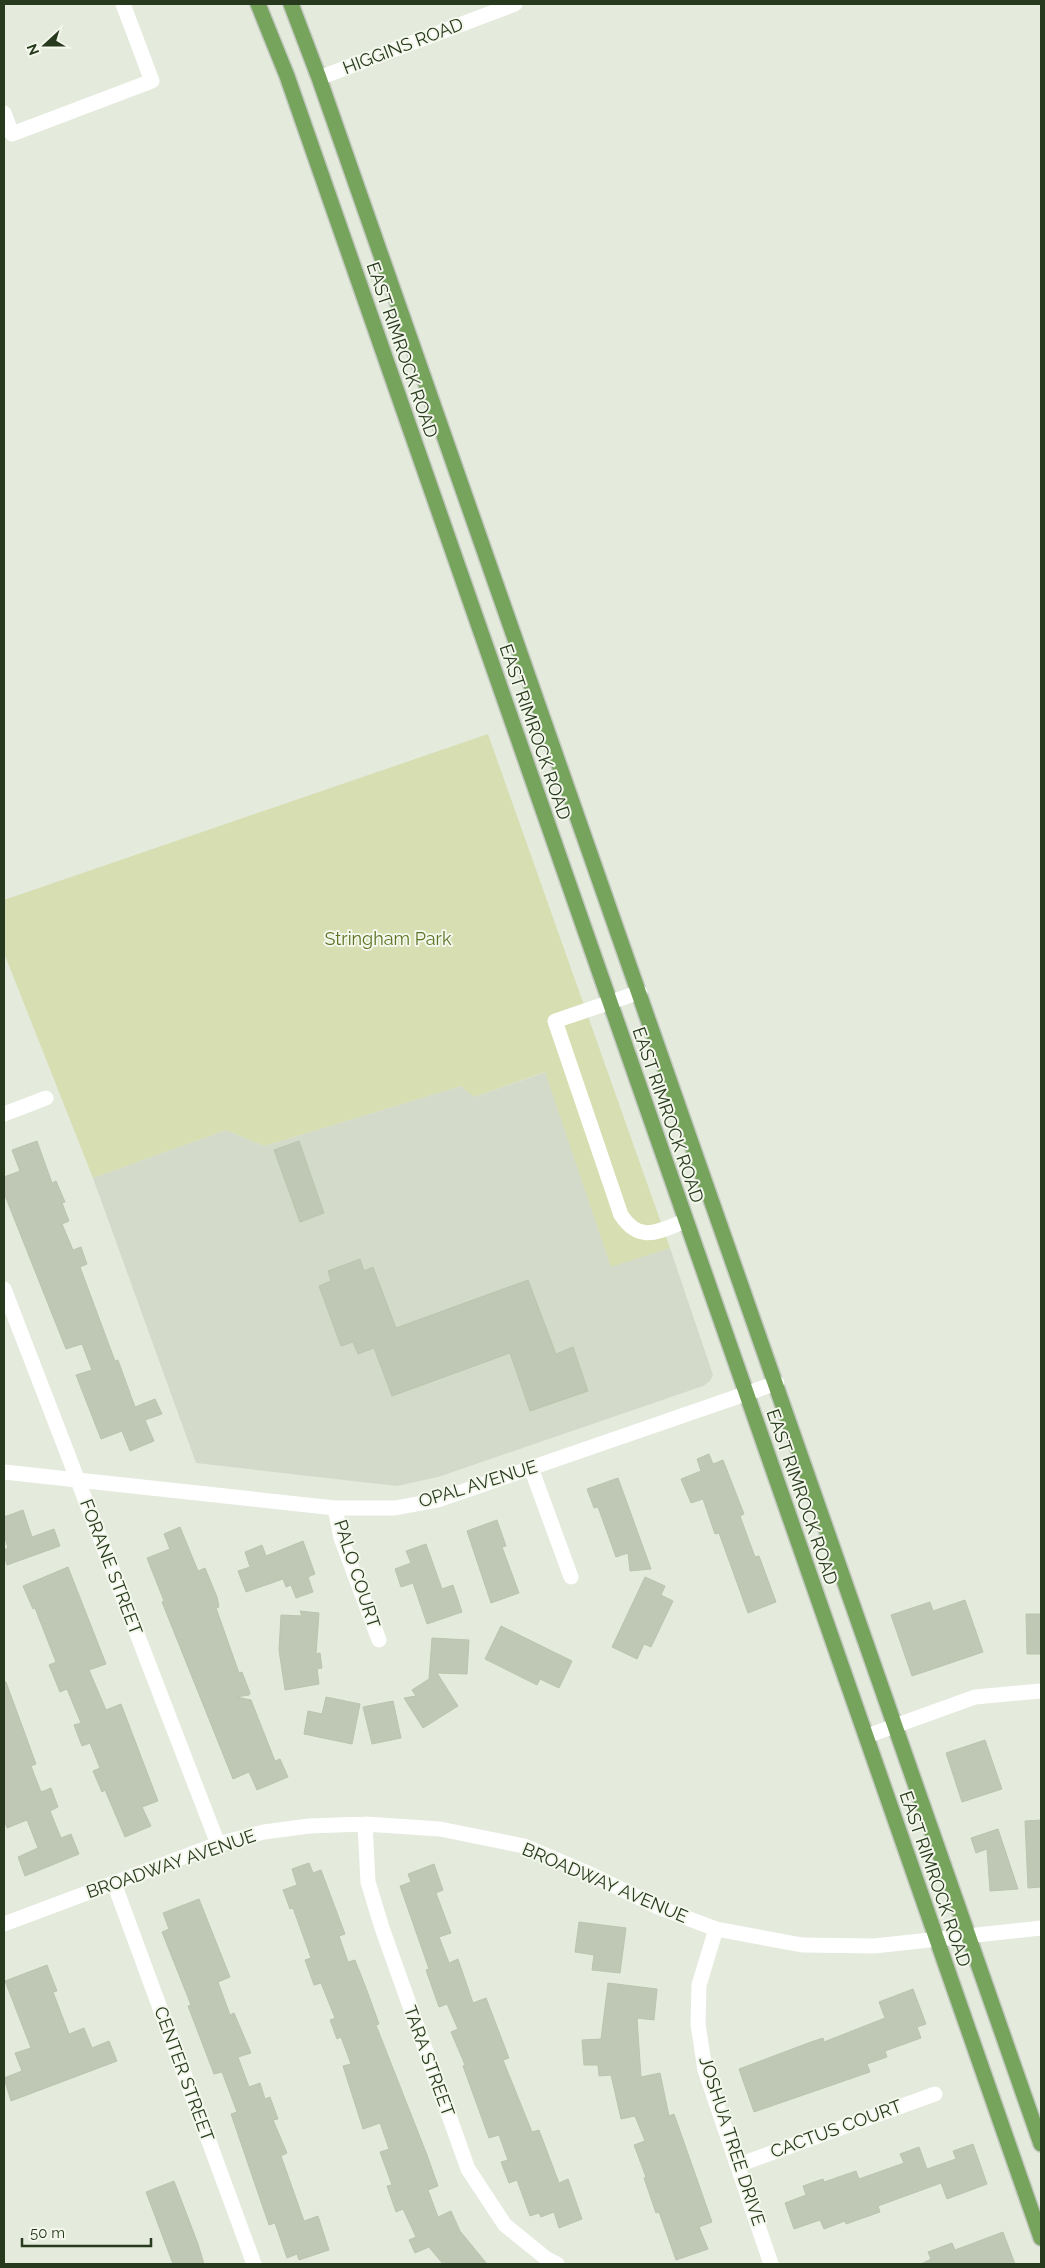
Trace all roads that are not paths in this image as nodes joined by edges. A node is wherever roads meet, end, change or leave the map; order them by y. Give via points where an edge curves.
1 (123, 4) edge
2 (258, 4) edge
3 (291, 4) edge
4 (515, 4) edge
5 (319, 78) junction
6 (4, 113) edge
7 (640, 992) junction
8 (610, 1003) junction
9 (46, 1098) dead end
10 (4, 1114) edge
11 (685, 1221) junction
12 (4, 1289) edge
13 (777, 1383) junction
14 (746, 1394) junction
15 (531, 1468) junction
16 (4, 1472) edge
17 (77, 1480) junction
18 (335, 1508) junction
19 (571, 1578) dead end
20 (379, 1640) dead end
21 (1041, 1691) edge
22 (895, 1725) junction
23 (866, 1736) junction
24 (364, 1824) junction
25 (218, 1844) junction
26 (114, 1883) junction
27 (4, 1921) edge
28 (1041, 1928) edge
29 (716, 1929) junction
30 (968, 1935) junction
31 (935, 1938) junction
32 (935, 2094) dead end
33 (1041, 2144) edge
34 (738, 2164) junction
35 (1041, 2238) edge
36 (767, 2263) edge
37 (254, 2264) edge
38 (556, 2264) edge

1 - 6 street via 152,81 12,134
2 - 8 main road, EAST RIMROCK ROAD via 287,76
3 - 5 main road, EAST RIMROCK ROAD
4 - 5 street, HIGGINS ROAD
5 - 7 main road, EAST RIMROCK ROAD
7 - 8 street
7 - 13 main road, EAST RIMROCK ROAD
8 - 11 main road, EAST RIMROCK ROAD
8 - 11 street via 556,1022 621,1215 637,1232 648,1234
9 - 10 street
11 - 14 main road, EAST RIMROCK ROAD
12 - 17 street, FORANE STREET
13 - 14 street, OPAL AVENUE
13 - 22 main road, EAST RIMROCK ROAD
14 - 15 street, OPAL AVENUE
14 - 23 main road, EAST RIMROCK ROAD
15 - 18 street, OPAL AVENUE via 438,1500 395,1508
15 - 19 street
16 - 17 street, OPAL AVENUE
17 - 18 street, OPAL AVENUE
17 - 25 street, FORANE STREET
18 - 20 street, PALO COURT via 341,1538
21 - 22 street via 975,1697
22 - 23 street
22 - 30 main road, EAST RIMROCK ROAD
23 - 31 main road, EAST RIMROCK ROAD
24 - 25 street, BROADWAY AVENUE via 282,1829
24 - 29 street, BROADWAY AVENUE via 440,1829 524,1846 658,1907
24 - 38 street, TARA STREET via 368,1882 468,2169 504,2224
25 - 26 street, BROADWAY AVENUE
26 - 27 street, BROADWAY AVENUE
26 - 37 street, CENTER STREET
28 - 30 street, BROADWAY AVENUE
29 - 31 street, BROADWAY AVENUE via 802,1945 874,1946
29 - 34 street, JOSHUA TREE DRIVE via 699,1984 698,2024 705,2070
30 - 31 street, BROADWAY AVENUE
30 - 33 main road, EAST RIMROCK ROAD
31 - 35 main road, EAST RIMROCK ROAD
32 - 34 street, CACTUS COURT
34 - 36 street, JOSHUA TREE DRIVE

